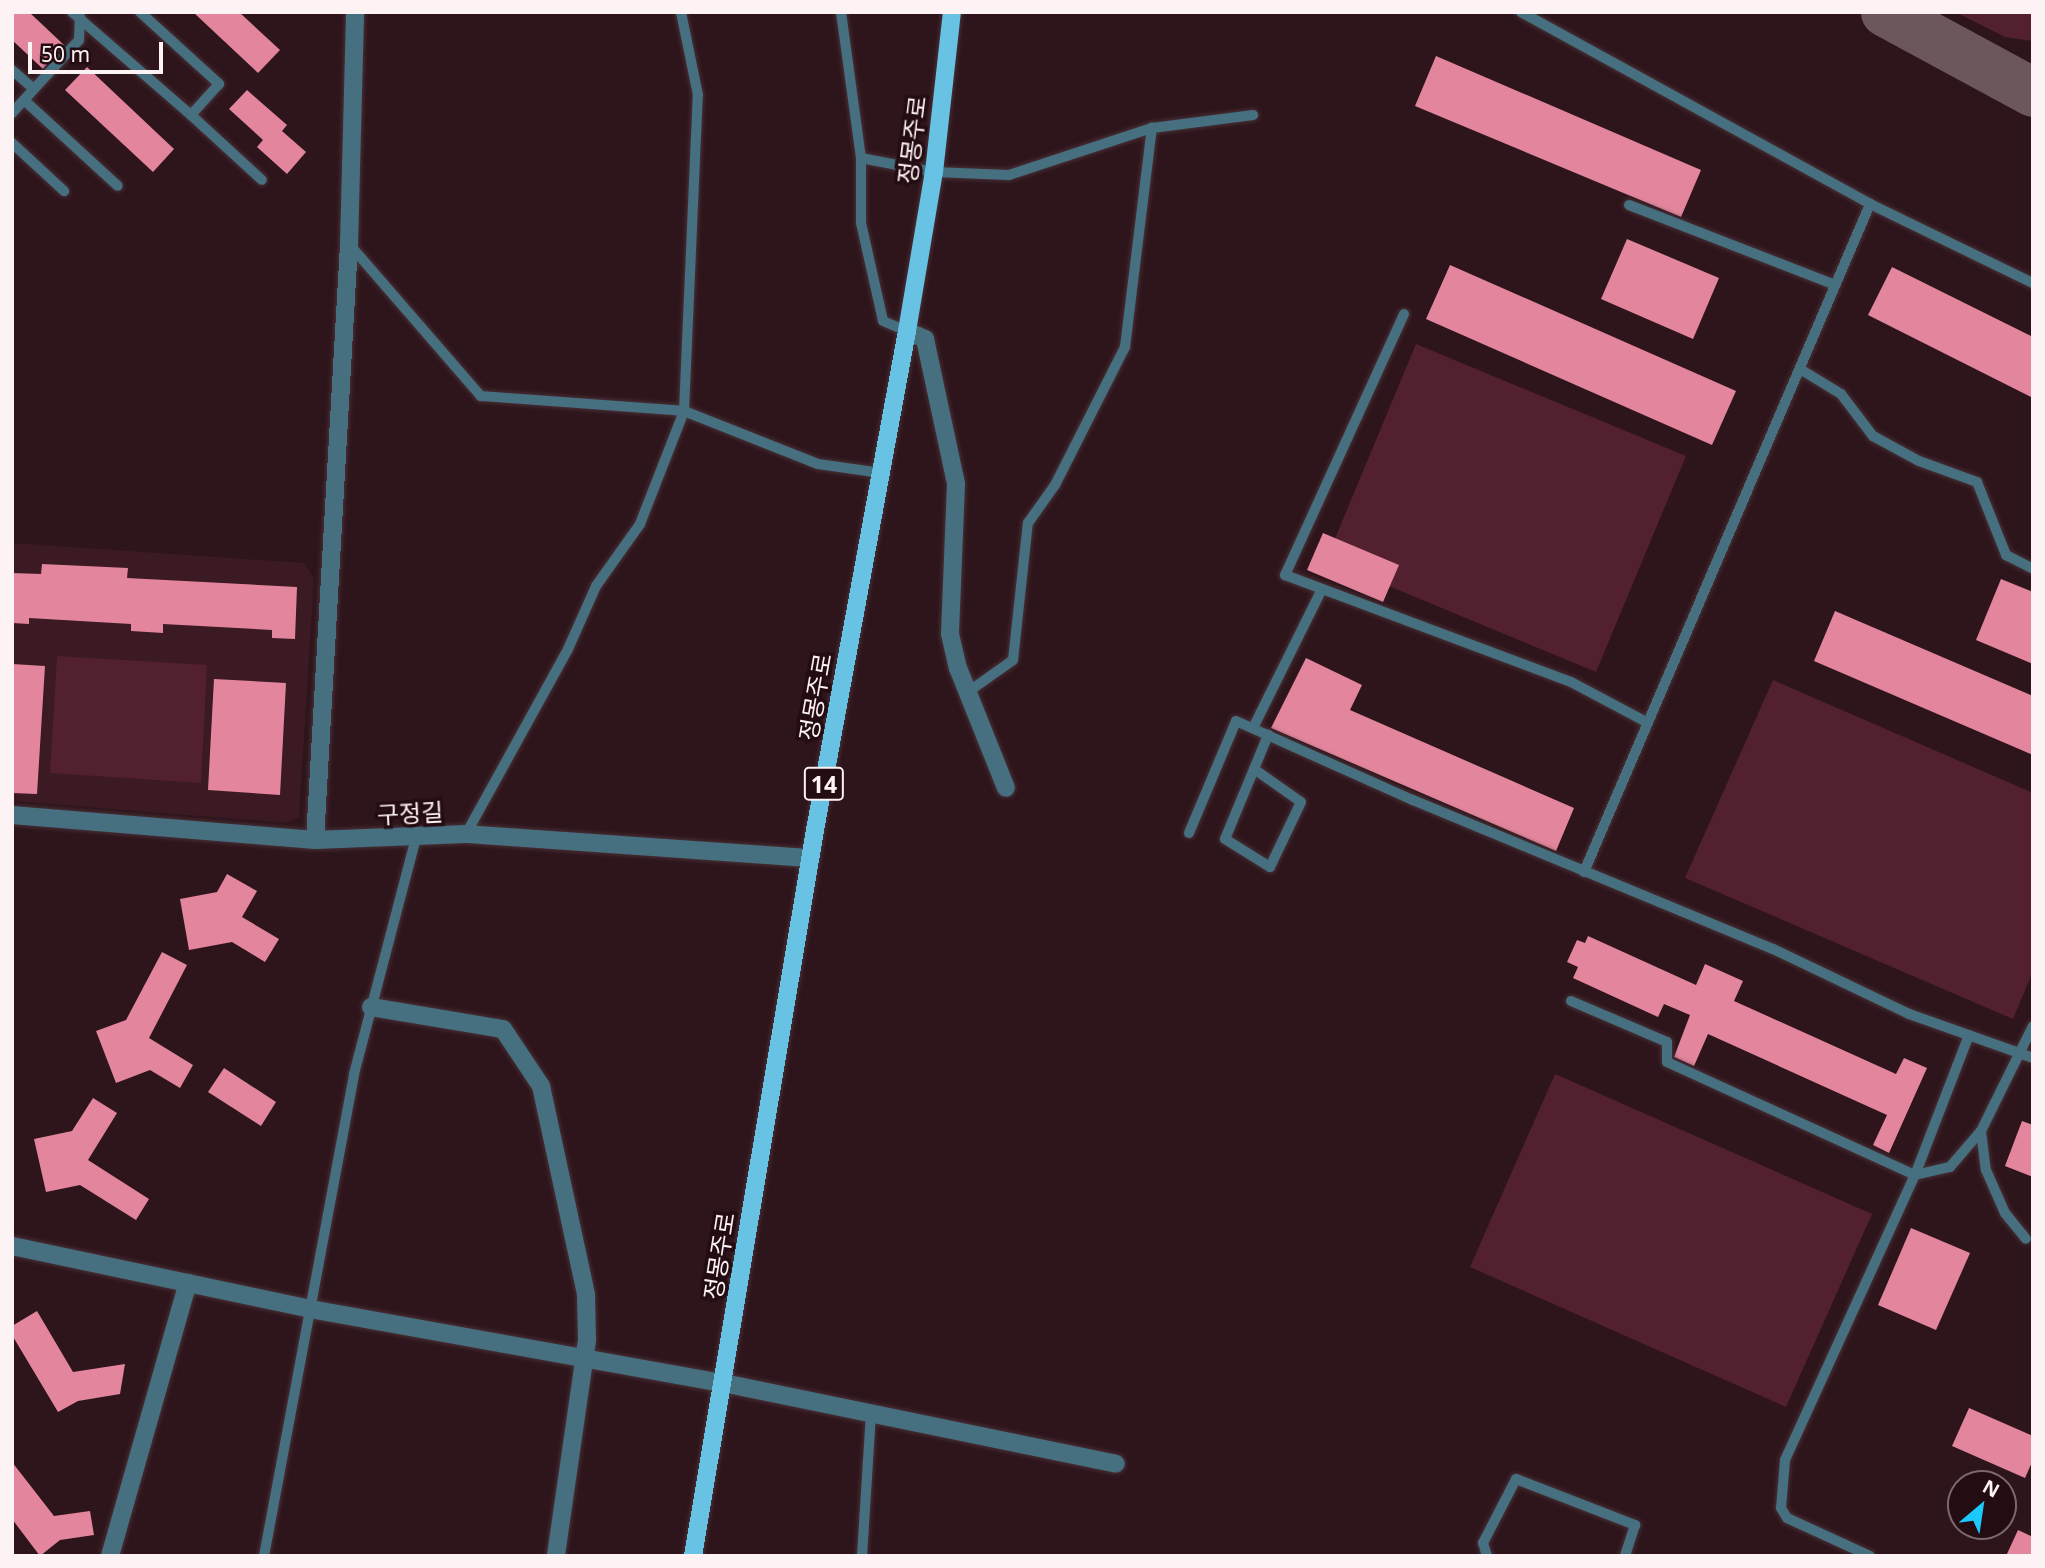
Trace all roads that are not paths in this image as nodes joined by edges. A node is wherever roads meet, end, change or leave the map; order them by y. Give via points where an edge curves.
1 (140, 12) edge
2 (355, 12) edge
3 (681, 12) edge
4 (841, 12) edge
5 (952, 12) edge
6 (1521, 12) edge
7 (78, 15) edge
8 (12, 69) edge
9 (34, 89) junction
10 (24, 100) junction
11 (12, 113) edge
12 (191, 115) junction
13 (1253, 115) dead end
14 (1152, 128) junction
15 (14, 148) edge
16 (861, 158) junction
17 (934, 172) junction
18 (262, 180) dead end
19 (118, 186) dead end
20 (64, 191) dead end
21 (1870, 204) junction
22 (1629, 205) dead end
23 (349, 245) junction
24 (2033, 283) edge
25 (1835, 285) junction
26 (1404, 314) dead end
27 (907, 331) junction
28 (1800, 369) junction
29 (684, 411) junction
30 (881, 473) junction
31 (2033, 569) edge
32 (1321, 591) junction
33 (968, 692) junction
34 (1648, 723) junction
35 (1253, 728) junction
36 (1268, 735) junction
37 (1254, 769) junction
38 (1006, 788) dead end
39 (12, 815) edge
40 (1189, 833) dead end
41 (466, 834) junction
42 (416, 838) junction
43 (315, 840) junction
44 (810, 859) junction
45 (1584, 872) junction
46 (1571, 1000) dead end
47 (371, 1007) junction
48 (2033, 1026) edge
49 (1969, 1035) junction
50 (2022, 1052) junction
51 (2033, 1058) edge
52 (1981, 1131) junction
53 (1915, 1175) junction
54 (2026, 1240) dead end
55 (12, 1246) edge
56 (188, 1283) junction
57 (310, 1309) junction
58 (584, 1358) junction
59 (723, 1383) junction
60 (871, 1413) junction
61 (1116, 1464) dead end
62 (110, 1556) edge
63 (264, 1556) edge
64 (556, 1556) edge
65 (693, 1556) edge
66 (862, 1556) edge
67 (1487, 1556) edge
68 (1625, 1556) edge
69 (1870, 1556) edge

1 - 12 lane via 219,84
2 - 23 street
3 - 29 lane via 698,95
4 - 16 lane
5 - 17 main road, 정몽주로 / 14
6 - 21 lane
7 - 9 lane via 79,40
7 - 12 lane
8 - 9 lane
9 - 10 lane
10 - 11 lane
10 - 19 lane
12 - 18 lane
13 - 14 lane
14 - 17 lane via 1009,175
14 - 33 lane via 1125,347 1055,485 1028,523 1013,660
15 - 20 lane
16 - 17 lane
16 - 27 lane via 861,223 883,321
17 - 27 main road, 정몽주로 / 14
21 - 24 lane
21 - 25 lane
22 - 25 lane
23 - 29 lane via 481,396
23 - 43 street
25 - 28 lane
26 - 32 lane via 1285,575
27 - 30 main road, 정몽주로 / 14
27 - 33 street via 925,338 956,484 950,634
28 - 31 lane via 1841,394 1873,436 1919,461 1977,482 2006,555
28 - 34 lane
29 - 30 lane via 818,464
29 - 41 lane via 640,524 596,586 568,649
30 - 44 main road, 정몽주로 / 14
32 - 34 lane via 1572,682
32 - 35 lane
33 - 38 street
34 - 45 lane
35 - 36 lane
35 - 40 lane via 1236,721
36 - 37 lane
36 - 45 lane
37 - 37 lane via 1225,839 1270,867 1301,802
39 - 43 street, 구정길
41 - 42 street, 구정길
41 - 44 street, 구정길
42 - 43 street, 구정길
42 - 47 lane
44 - 59 main road, 정몽주로 / 14
45 - 49 lane via 1773,949 1909,1014
46 - 53 lane via 1667,1042 1667,1062
47 - 57 lane
47 - 58 street via 503,1030 541,1086 586,1295
48 - 50 lane
49 - 50 lane
49 - 53 lane
50 - 51 lane
50 - 52 lane
52 - 53 lane via 1950,1167
52 - 54 lane via 1986,1170 2005,1213
53 - 69 lane via 1785,1460 1781,1508 1787,1518
55 - 56 street
56 - 57 street
56 - 62 street
57 - 58 street
57 - 63 lane
58 - 59 street
58 - 64 street
59 - 60 street
59 - 65 main road, 정몽주로 / 14
60 - 61 street
60 - 66 lane
67 - 68 lane via 1483,1544 1516,1479 1635,1525

